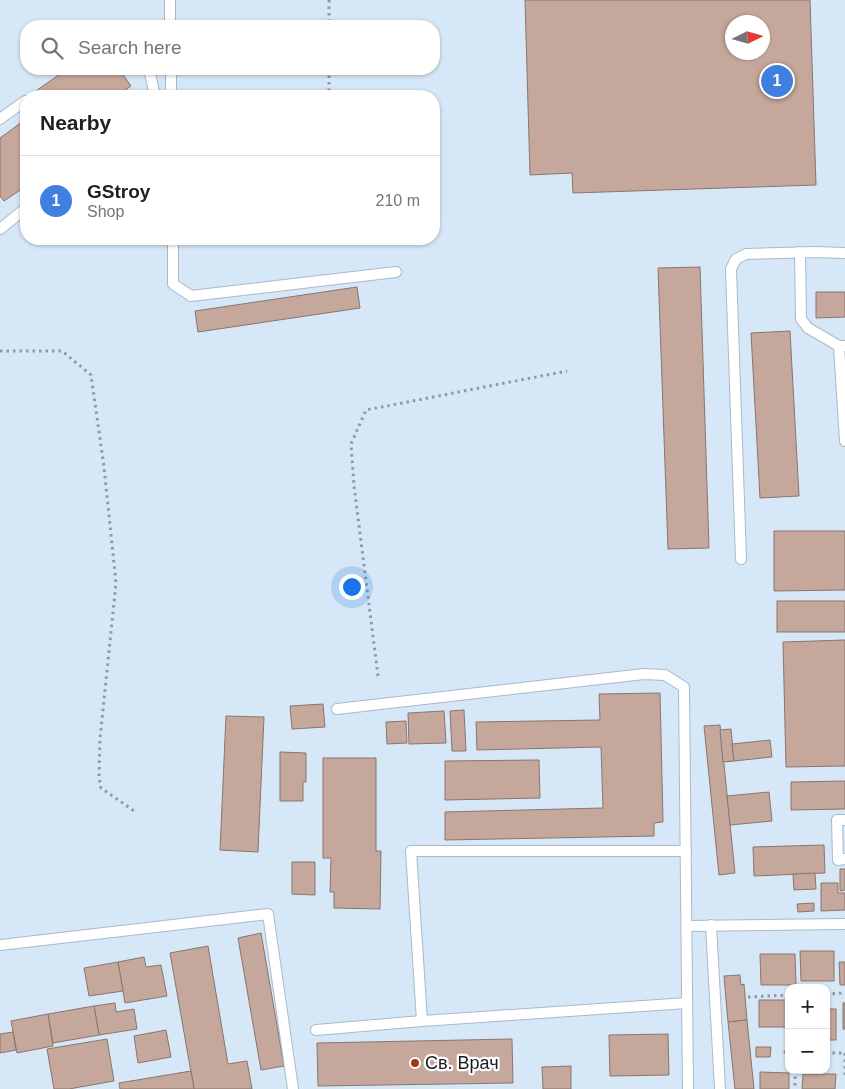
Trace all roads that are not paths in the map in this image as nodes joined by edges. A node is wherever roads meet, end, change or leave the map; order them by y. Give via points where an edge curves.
1 (170, 0) edge
2 (170, 20) edge
3 (150, 75) edge
4 (171, 75) edge
5 (154, 90) edge
6 (171, 90) edge
7 (20, 105) edge
8 (0, 119) edge
9 (20, 213) edge
10 (0, 228) edge
11 (173, 245) edge
12 (800, 252) junction
13 (845, 253) edge
14 (396, 272) dead end
15 (842, 346) edge
16 (845, 441) edge
17 (741, 559) dead end
18 (337, 709) dead end
19 (845, 820) edge
20 (686, 851) junction
21 (845, 860) edge
22 (845, 924) edge
23 (711, 925) junction
24 (687, 926) junction
25 (0, 945) edge
26 (687, 1003) junction
27 (422, 1021) junction
28 (316, 1030) dead end
29 (293, 1089) edge
30 (688, 1089) edge
31 (720, 1089) edge

1 - 2 lane
3 - 5 lane
4 - 6 lane
7 - 8 lane
9 - 10 lane
11 - 14 lane via 174,284 192,296
12 - 13 lane
12 - 15 lane via 801,319 808,328
12 - 17 lane via 746,254 736,259 731,269
15 - 16 lane
18 - 20 lane via 644,674 665,675 684,687
19 - 21 lane via 838,820 838,860
20 - 24 lane
20 - 27 lane via 411,851
22 - 23 lane
23 - 24 lane
23 - 31 lane
24 - 26 lane
25 - 29 lane via 268,914
26 - 27 lane
26 - 30 lane
27 - 28 lane

